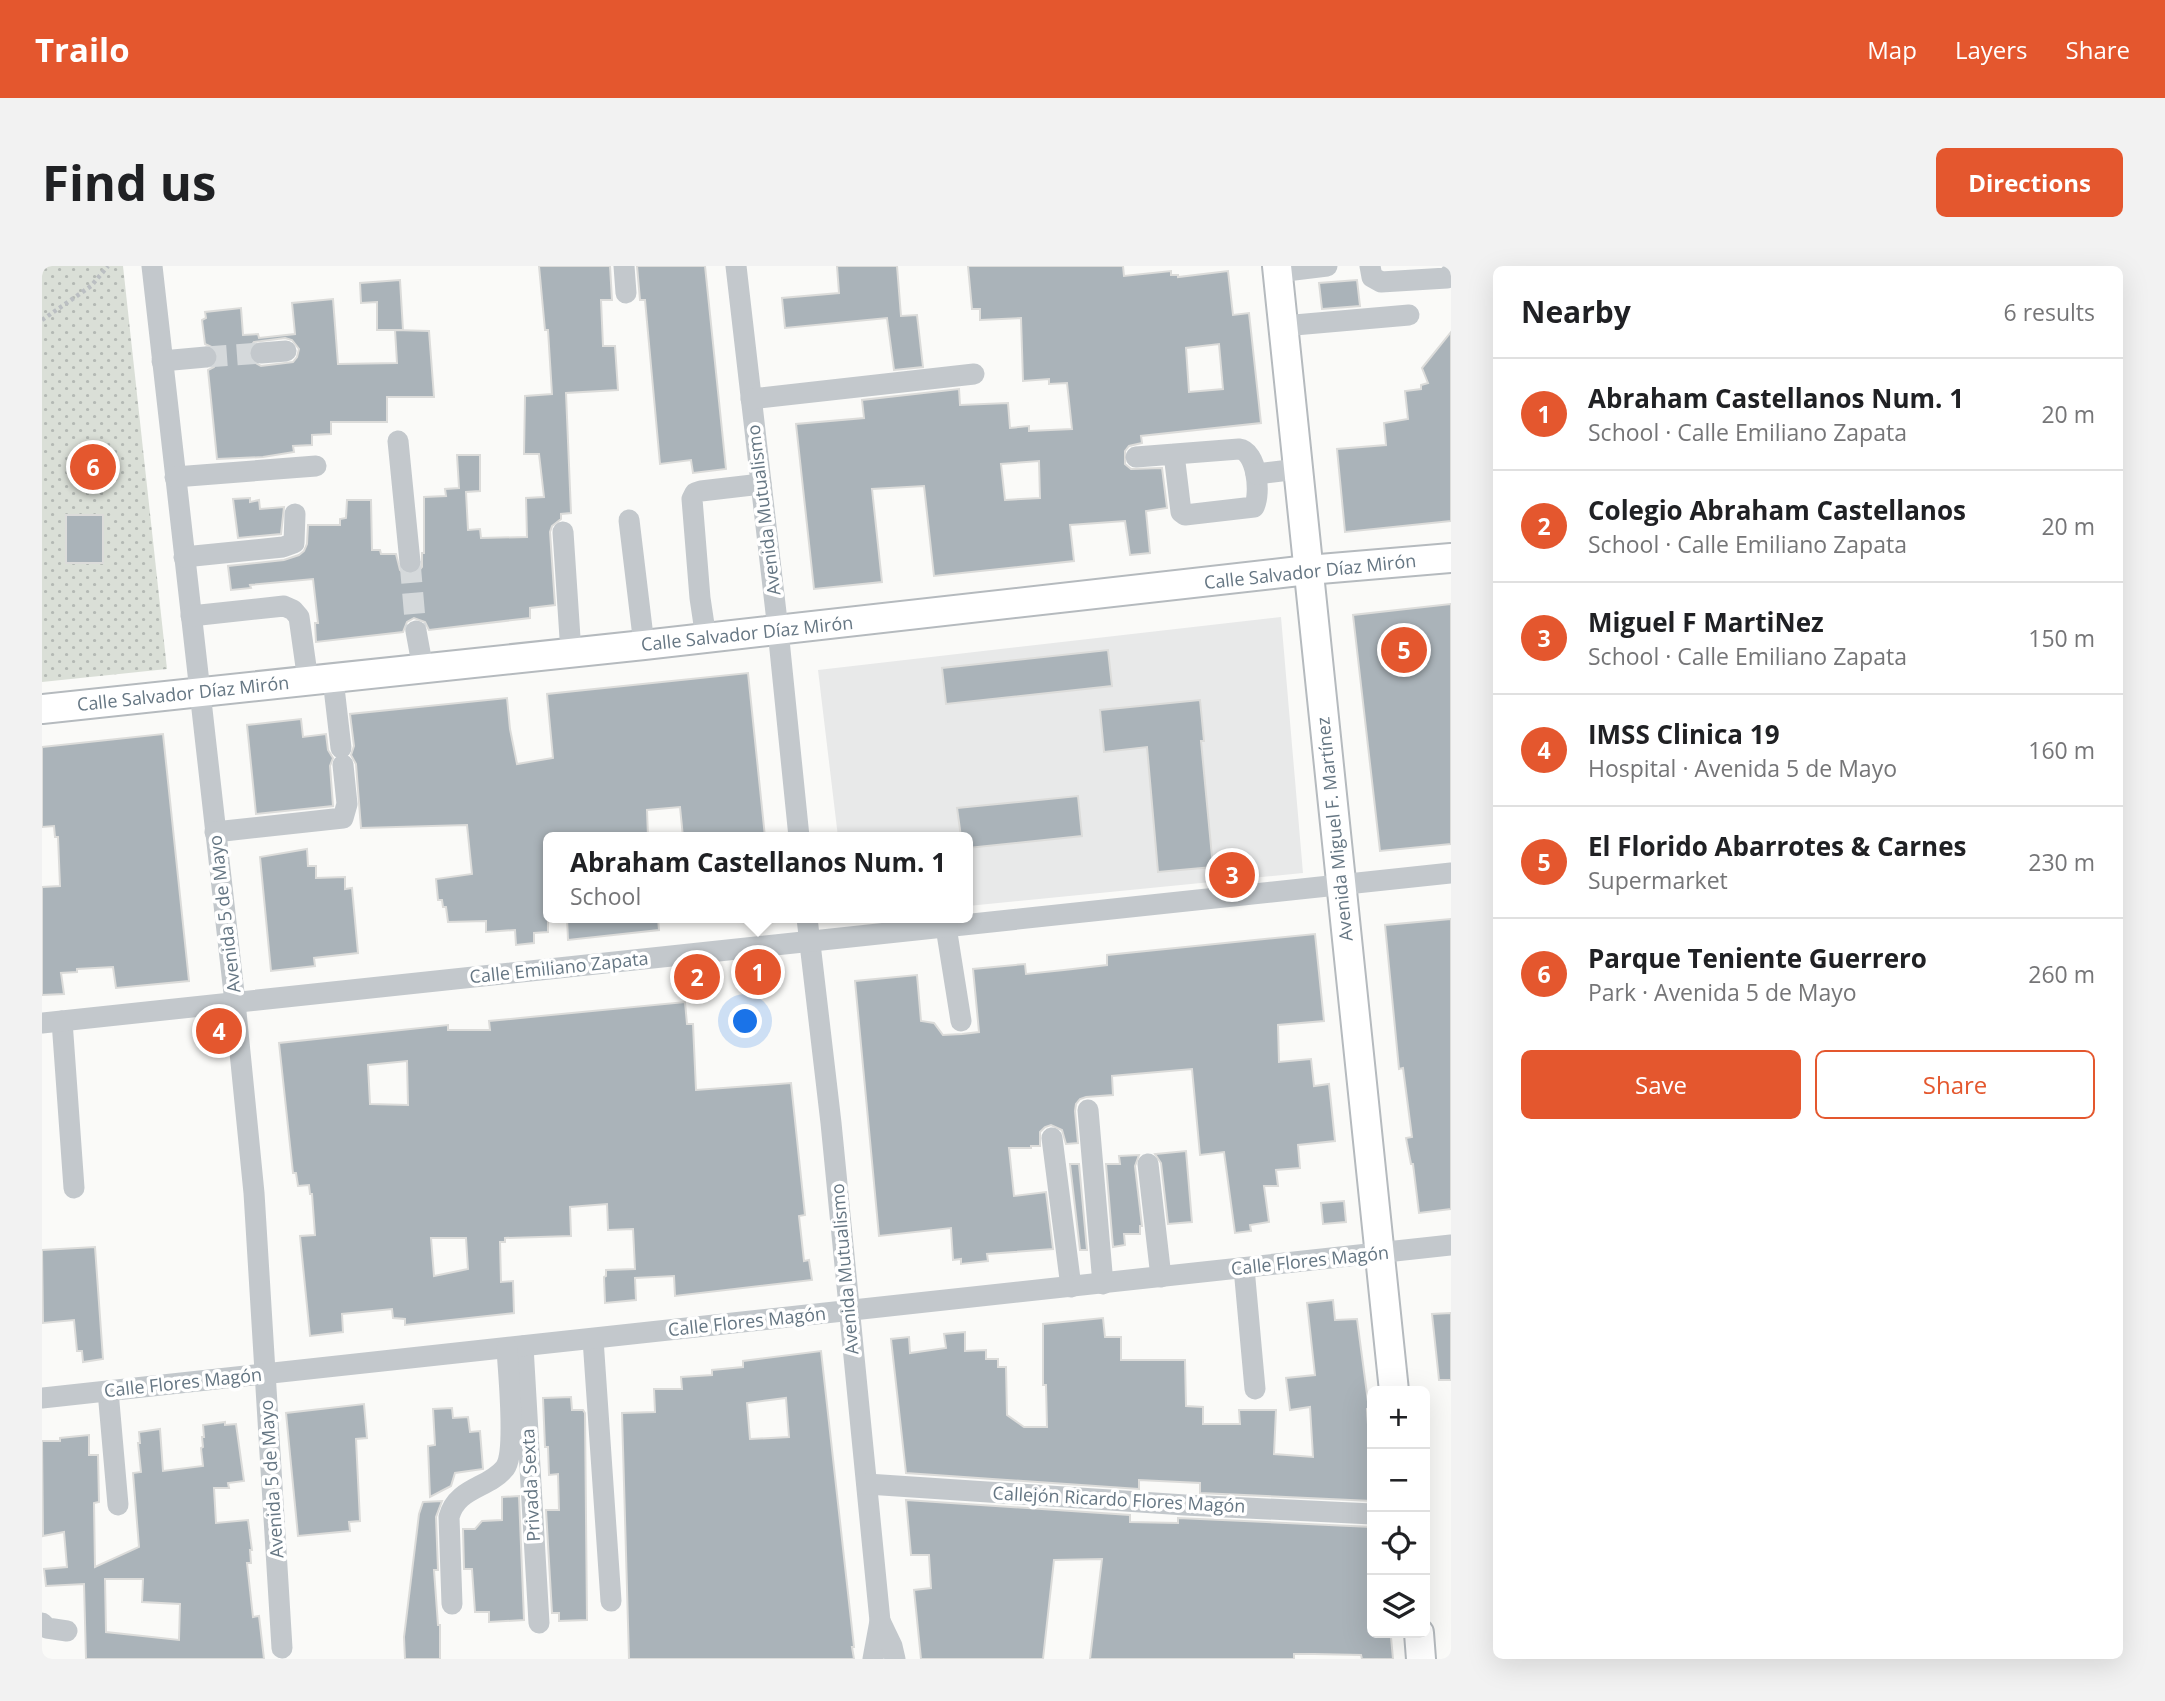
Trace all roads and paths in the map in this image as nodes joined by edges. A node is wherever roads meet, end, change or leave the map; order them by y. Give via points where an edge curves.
1 (108, 266) edge
2 (152, 266) edge
3 (624, 266) edge
4 (736, 266) edge
5 (1327, 266) edge
6 (1370, 266) edge
7 (1277, 269) edge
8 (1451, 273) edge
9 (626, 293) dead end
10 (1409, 315) dead end
11 (42, 320) edge
12 (1283, 326) junction
13 (286, 351) dead end
14 (261, 354) tunnel mouth
15 (206, 358) tunnel mouth
16 (162, 361) junction
17 (974, 374) dead end
18 (751, 399) junction
19 (398, 441) dead end
20 (1174, 454) junction
21 (1136, 457) dead end
22 (316, 466) dead end
23 (1298, 469) junction
24 (1256, 474) junction
25 (175, 477) junction
26 (761, 484) junction
27 (295, 514) dead end
28 (629, 520) dead end
29 (563, 532) dead end
30 (184, 556) junction
31 (1451, 558) edge
32 (410, 562) tunnel mouth
33 (1308, 570) junction
34 (191, 615) junction
35 (778, 630) junction
36 (416, 631) tunnel mouth
37 (706, 638) junction
38 (644, 645) junction
39 (570, 653) junction
40 (423, 669) junction
41 (320, 680) junction
42 (200, 693) junction
43 (42, 709) edge
44 (215, 832) junction
45 (798, 832) edge
46 (1451, 873) edge
47 (1341, 884) junction
48 (807, 923) edge
49 (946, 927) junction
50 (809, 942) junction
51 (235, 1002) junction
52 (961, 1021) dead end
53 (52, 1022) edge
54 (1088, 1110) dead end
55 (1052, 1138) dead end
56 (1147, 1164) dead end
57 (74, 1188) dead end
58 (1451, 1245) edge
59 (1379, 1253) junction
60 (1244, 1268) junction
61 (1161, 1277) junction
62 (1103, 1283) junction
63 (1070, 1287) junction
64 (848, 1311) junction
65 (593, 1339) junction
66 (515, 1347) junction
67 (265, 1374) junction
68 (1393, 1386) edge
69 (1255, 1390) dead end
70 (108, 1391) junction
71 (42, 1398) edge
72 (867, 1484) junction
73 (118, 1505) dead end
74 (1367, 1514) edge
75 (611, 1601) dead end
76 (453, 1604) dead end
77 (880, 1621) junction
78 (42, 1623) edge
79 (540, 1623) dead end
80 (67, 1631) dead end
81 (1420, 1638) edge
82 (282, 1648) dead end
83 (873, 1659) edge
84 (895, 1659) edge
85 (1422, 1659) edge

1 - 11 path via 91,286
2 - 16 street, Avenida 5 de Mayo
3 - 9 street
4 - 18 street, Avenida Mutualismo
5 - 7 street
6 - 8 street via 1372,277 1381,282 1447,278
7 - 12 main road, Avenida Miguel F. Martínez
10 - 12 street
12 - 23 main road, Avenida Miguel F. Martínez
13 - 14 street
15 - 16 street
16 - 25 street, Avenida 5 de Mayo
17 - 18 street
18 - 26 street, Avenida Mutualismo
19 - 32 street
20 - 21 street
20 - 24 street via 1245,449
20 - 24 street via 1185,516 1254,507
22 - 25 street
23 - 24 street
23 - 33 main road, Avenida Miguel F. Martínez
25 - 30 street, Avenida 5 de Mayo
26 - 35 street, Avenida Mutualismo
26 - 37 street via 701,491 692,499
27 - 30 street via 294,543
28 - 38 street
29 - 39 street
30 - 34 street, Avenida 5 de Mayo
31 - 33 main road, Calle Salvador Díaz Mirón
33 - 35 main road, Calle Salvador Díaz Mirón
33 - 47 main road, Avenida Miguel F. Martínez
34 - 41 street via 284,606 293,610
34 - 42 street, Avenida 5 de Mayo
35 - 37 main road, Calle Salvador Díaz Mirón
35 - 45 street, Avenida Mutualismo
36 - 40 street
37 - 38 main road, Calle Salvador Díaz Mirón
38 - 39 main road, Calle Salvador Díaz Mirón
39 - 40 main road, Calle Salvador Díaz Mirón
40 - 41 main road, Calle Salvador Díaz Mirón
41 - 42 main road, Calle Salvador Díaz Mirón
41 - 44 street via 342,756 347,804 343,818
42 - 43 main road, Calle Salvador Díaz Mirón
42 - 44 street, Avenida 5 de Mayo
44 - 51 street, Avenida 5 de Mayo
46 - 47 street, Calle Emiliano Zapata
47 - 49 street, Calle Emiliano Zapata
47 - 59 main road, Avenida Miguel F. Martínez
48 - 50 street, Avenida Mutualismo
49 - 50 street, Calle Emiliano Zapata
49 - 52 street
50 - 51 street, Calle Emiliano Zapata
50 - 64 street, Avenida Mutualismo
51 - 53 street, Calle Emiliano Zapata
51 - 67 street, Avenida 5 de Mayo via 254,1193
53 - 57 street
54 - 62 street
55 - 63 street
56 - 61 street
58 - 59 street, Calle Flores Magón
59 - 60 street, Calle Flores Magón
59 - 68 main road, Avenida Miguel F. Martínez
60 - 61 street, Calle Flores Magón
60 - 69 street
61 - 62 street, Calle Flores Magón
62 - 63 street, Calle Flores Magón
63 - 64 street, Calle Flores Magón
64 - 65 street, Calle Flores Magón
64 - 72 street, Avenida Mutualismo
65 - 66 street, Calle Flores Magón
65 - 75 street
66 - 67 street, Calle Flores Magón
66 - 76 street via 507,1465 464,1495 449,1517
66 - 79 street, Privada Sexta
67 - 70 street, Calle Flores Magón
67 - 82 street, Avenida 5 de Mayo
70 - 71 street, Calle Flores Magón
70 - 73 street
72 - 74 street, Callejón Ricardo Flores Magón
72 - 77 street, Avenida Mutualismo
77 - 83 street, Avenida Mutualismo
77 - 84 street, Avenida Mutualismo
78 - 80 street
81 - 85 main road

